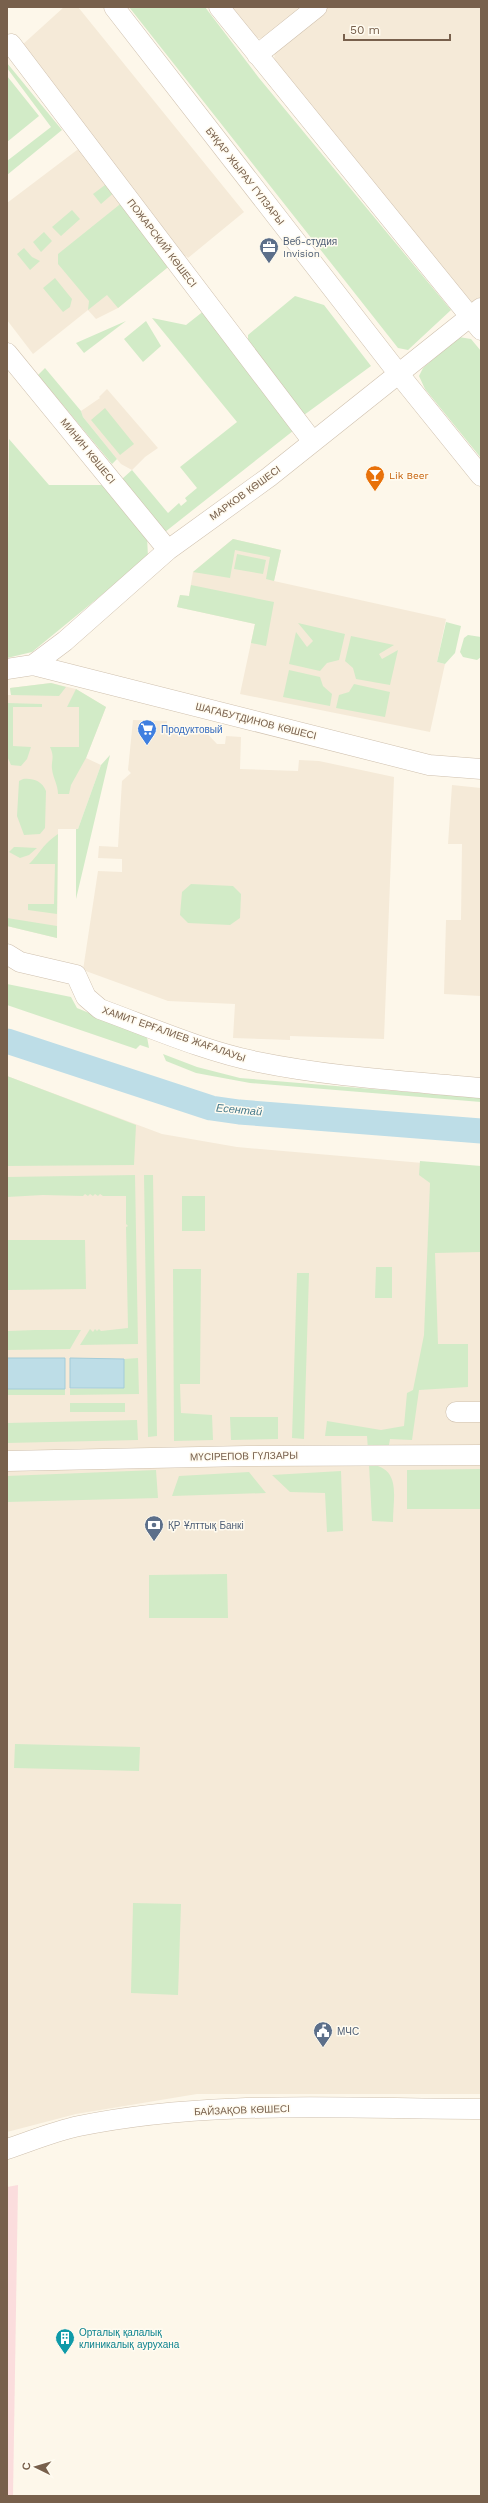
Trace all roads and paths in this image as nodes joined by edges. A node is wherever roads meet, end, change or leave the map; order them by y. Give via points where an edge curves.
1 (114, 7) edge
2 (219, 7) edge
3 (317, 7) edge
4 (11, 44) dead end
5 (257, 55) junction
6 (477, 318) edge
7 (7, 353) edge
8 (398, 373) junction
9 (313, 442) junction
10 (481, 476) edge
11 (168, 550) junction
12 (33, 665) junction
13 (7, 669) edge
14 (481, 769) edge
15 (7, 954) edge
16 (481, 1088) edge
17 (456, 1412) dead end
18 (481, 1412) edge
19 (481, 1455) edge
20 (7, 1461) edge
21 (481, 2109) edge
22 (7, 2149) edge

1 - 8 street, БҰҚАР ЖЫРАУ ГҮЛЗАРЫ
2 - 5 street
3 - 5 street
4 - 9 street, ПОЖАРСКИЙ КӨШЕСІ
5 - 6 street
6 - 8 street, МАРКОВ КӨШЕСІ
7 - 11 street, МИНИН КӨШЕСІ
8 - 9 street, МАРКОВ КӨШЕСІ
8 - 10 street, БҰҚАР ЖЫРАУ ГҮЛЗАРЫ
9 - 11 street, МАРКОВ КӨШЕСІ
11 - 12 street, МАРКОВ КӨШЕСІ via 65,641
12 - 13 street, МАРКОВ КӨШЕСІ
12 - 14 street, ШАГАБУТДИНОВ КӨШЕСІ via 429,764
15 - 16 street, ХАМИТ ЕРҒАЛИЕВ ЖАҒАЛАУЫ via 20,962 76,975 86,997 100,1008 229,1054 258,1062 307,1069
17 - 18 street
19 - 20 street, МҮСІРЕПОВ ГҮЛЗАРЫ
21 - 22 street, БАЙЗАҚОВ КӨШЕСІ via 274,2108 198,2111 78,2126

